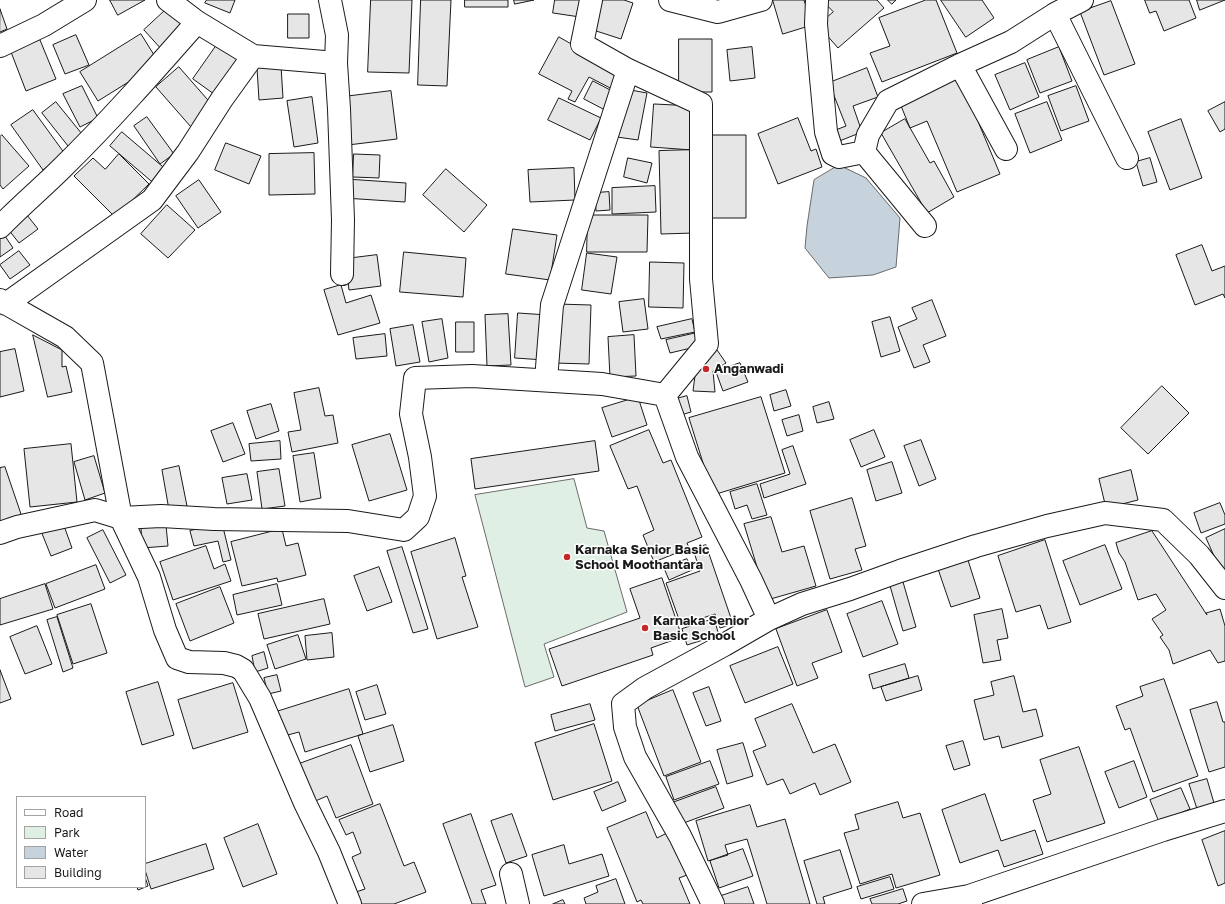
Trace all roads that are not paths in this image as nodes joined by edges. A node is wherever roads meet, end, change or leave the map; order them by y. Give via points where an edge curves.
1 (84, 0) edge
2 (168, 0) edge
3 (330, 0) edge
4 (591, 0) edge
5 (670, 0) edge
6 (760, 0) edge
7 (817, 0) edge
8 (1082, 0) edge
9 (1056, 14) junction
10 (196, 22) junction
11 (0, 46) edge
12 (253, 56) junction
13 (336, 62) junction
14 (960, 65) junction
15 (628, 70) junction
16 (1006, 149) dead end
17 (864, 152) junction
18 (1127, 158) dead end
19 (925, 226) dead end
20 (0, 227) edge
21 (342, 274) dead end
22 (3, 302) edge
23 (546, 380) junction
24 (665, 395) junction
25 (121, 518) junction
26 (0, 533) edge
27 (1225, 588) edge
28 (769, 619) junction
29 (1225, 811) edge
30 (510, 874) dead end
31 (970, 900) edge
32 (350, 904) edge
33 (518, 904) edge
34 (713, 904) edge
35 (923, 904) edge

1 - 11 street via 44,25
2 - 10 street
3 - 13 street via 337,35
4 - 15 street via 582,44
5 - 6 street via 718,12
7 - 17 street via 816,24 826,132 833,154 839,157
8 - 9 street
9 - 14 street via 1010,42
9 - 18 street
10 - 12 street
10 - 20 street via 140,87 62,169 18,207
12 - 13 street
12 - 22 street via 152,200
13 - 21 street via 343,212
14 - 16 street
14 - 17 street via 888,101 868,135
15 - 23 street via 552,306
15 - 24 street via 701,104 701,279 707,344
17 - 19 street
22 - 25 street via 65,337 92,363
23 - 24 street via 602,384
23 - 25 street via 472,376 415,378 411,414 425,496 418,517 404,530 348,521 161,516
24 - 28 street via 687,457
25 - 26 street via 95,510
25 - 32 street via 149,577 165,630 177,658 189,662 236,666 243,670 260,698
27 - 28 street via 1199,555 1163,520 1105,513 976,546 802,604
28 - 34 street via 646,688 623,704 625,726 635,756 680,836
29 - 31 street via 1163,830
30 - 33 street
31 - 35 street

